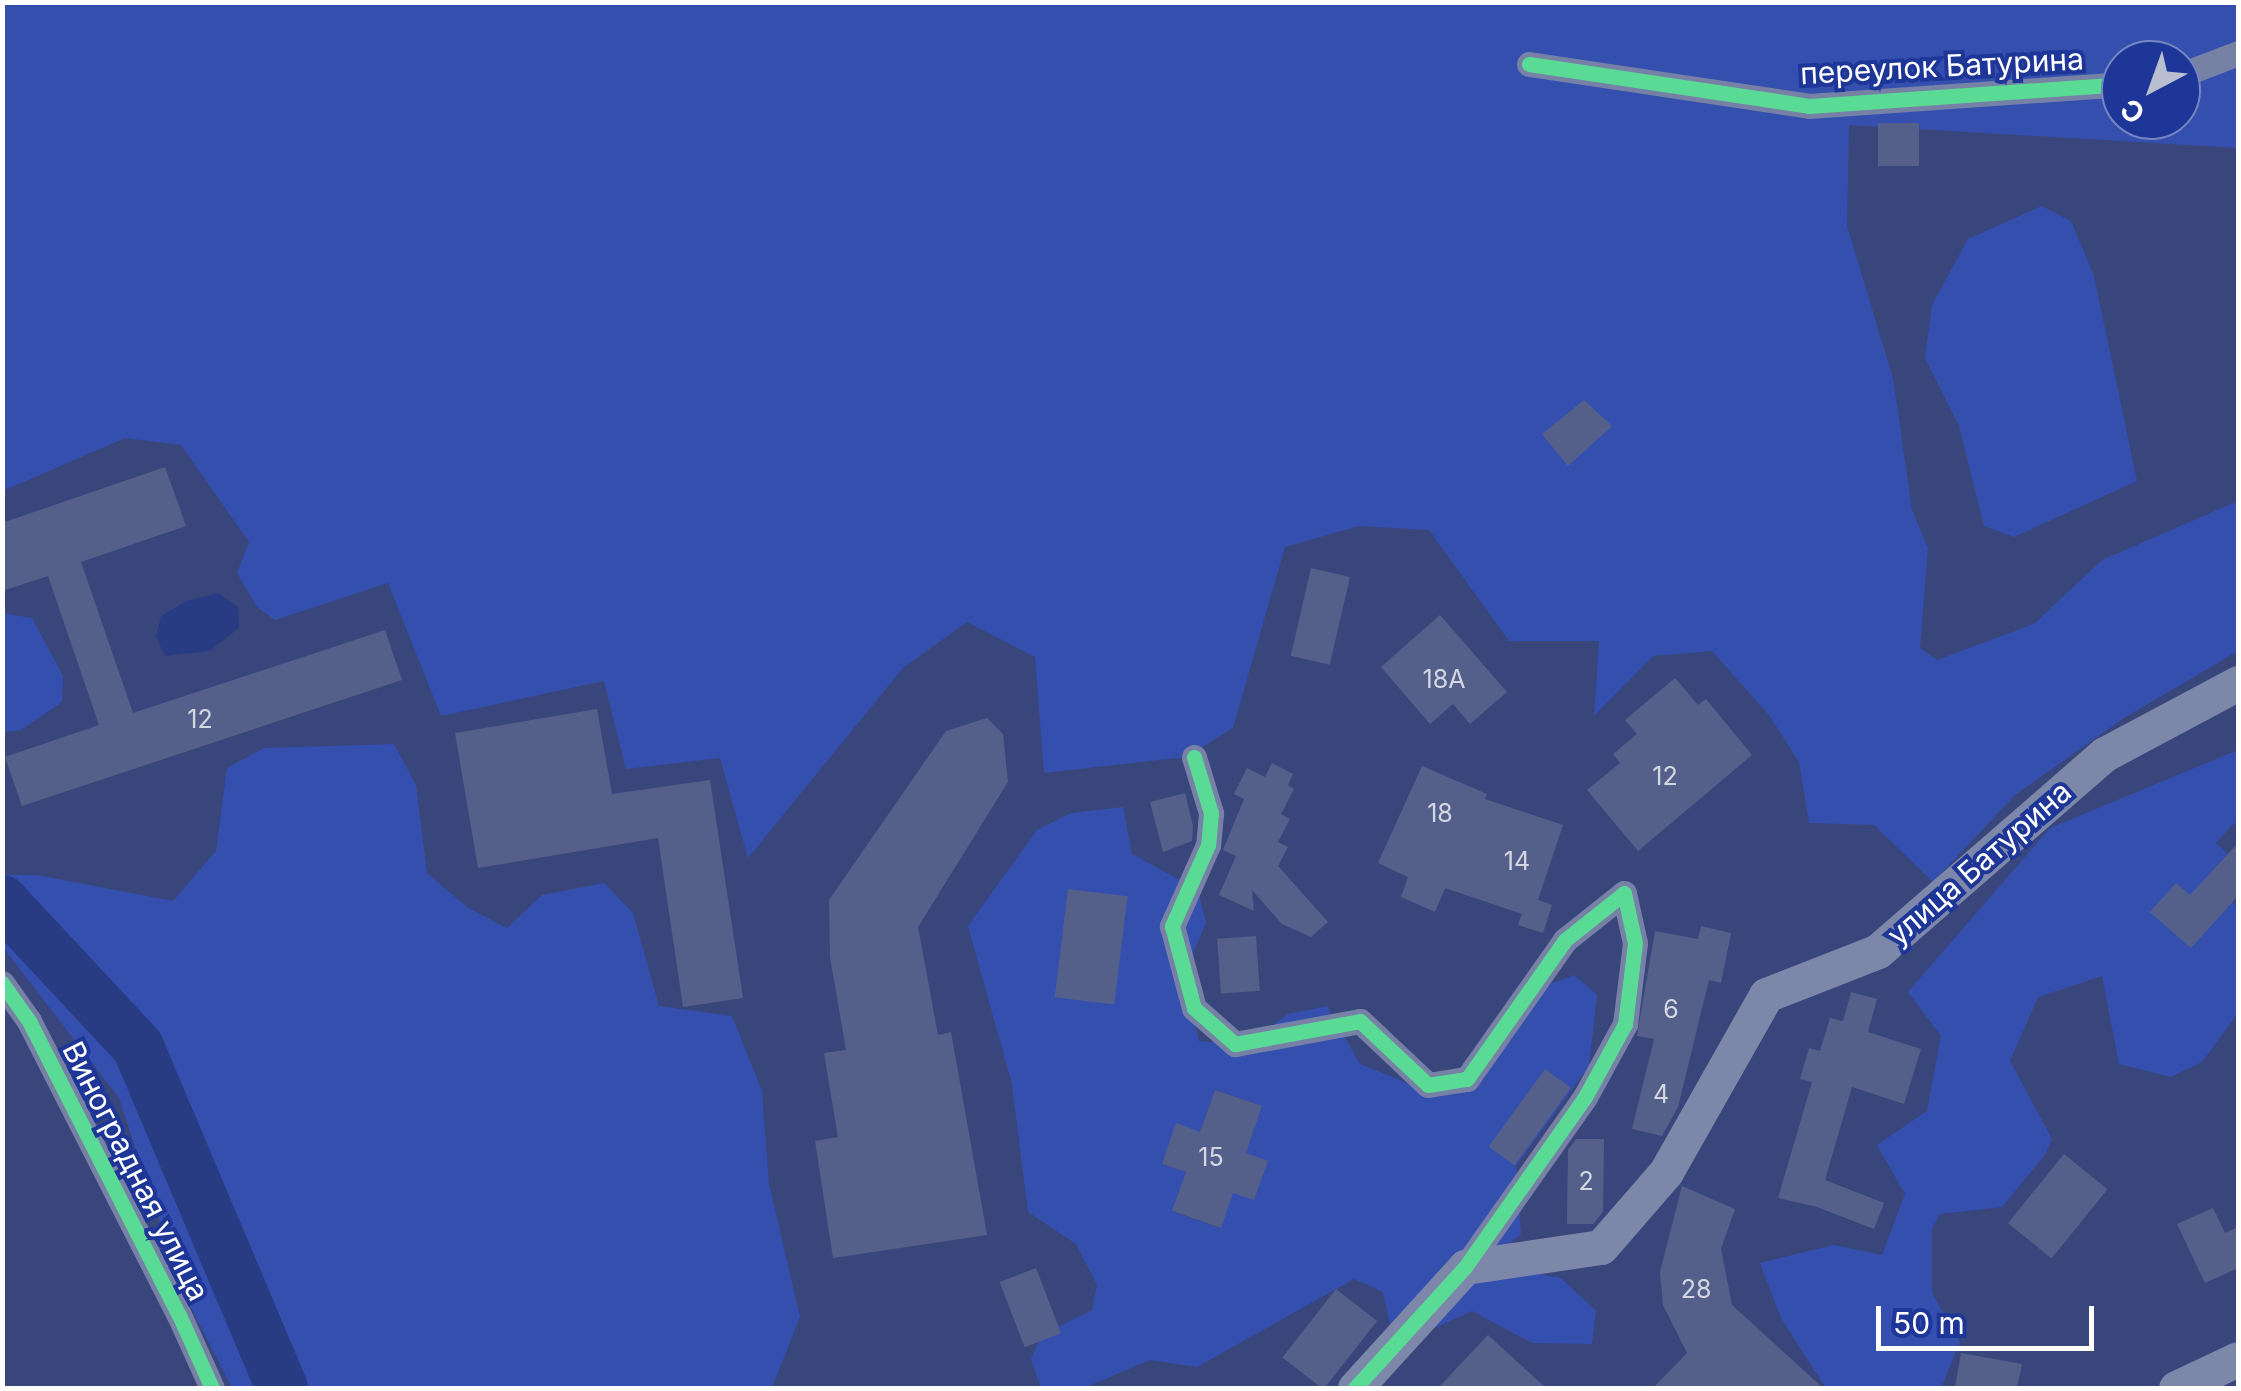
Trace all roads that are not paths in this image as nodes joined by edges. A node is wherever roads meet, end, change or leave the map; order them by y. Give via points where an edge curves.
1 (2238, 53) edge
2 (1529, 64) dead end
3 (2201, 68) edge
4 (2101, 85) edge
5 (2238, 684) edge
6 (1194, 757) dead end
7 (2, 983) edge
8 (1465, 1266) junction
9 (2238, 1360) edge
10 (212, 1388) edge
11 (1355, 1388) edge
12 (2176, 1388) edge

1 - 3 street
2 - 4 street, переулок Батурина via 1809,106
5 - 8 street, улица Батурина via 2106,754 1878,951 1766,996 1666,1172 1600,1247
6 - 8 street via 1211,813 1208,844 1172,926 1194,1008 1236,1044 1360,1021 1428,1085 1467,1079 1566,940 1624,893 1636,942 1625,1024 1586,1096
7 - 10 street, Виноградная улица via 38,1038
8 - 11 street
9 - 12 street

